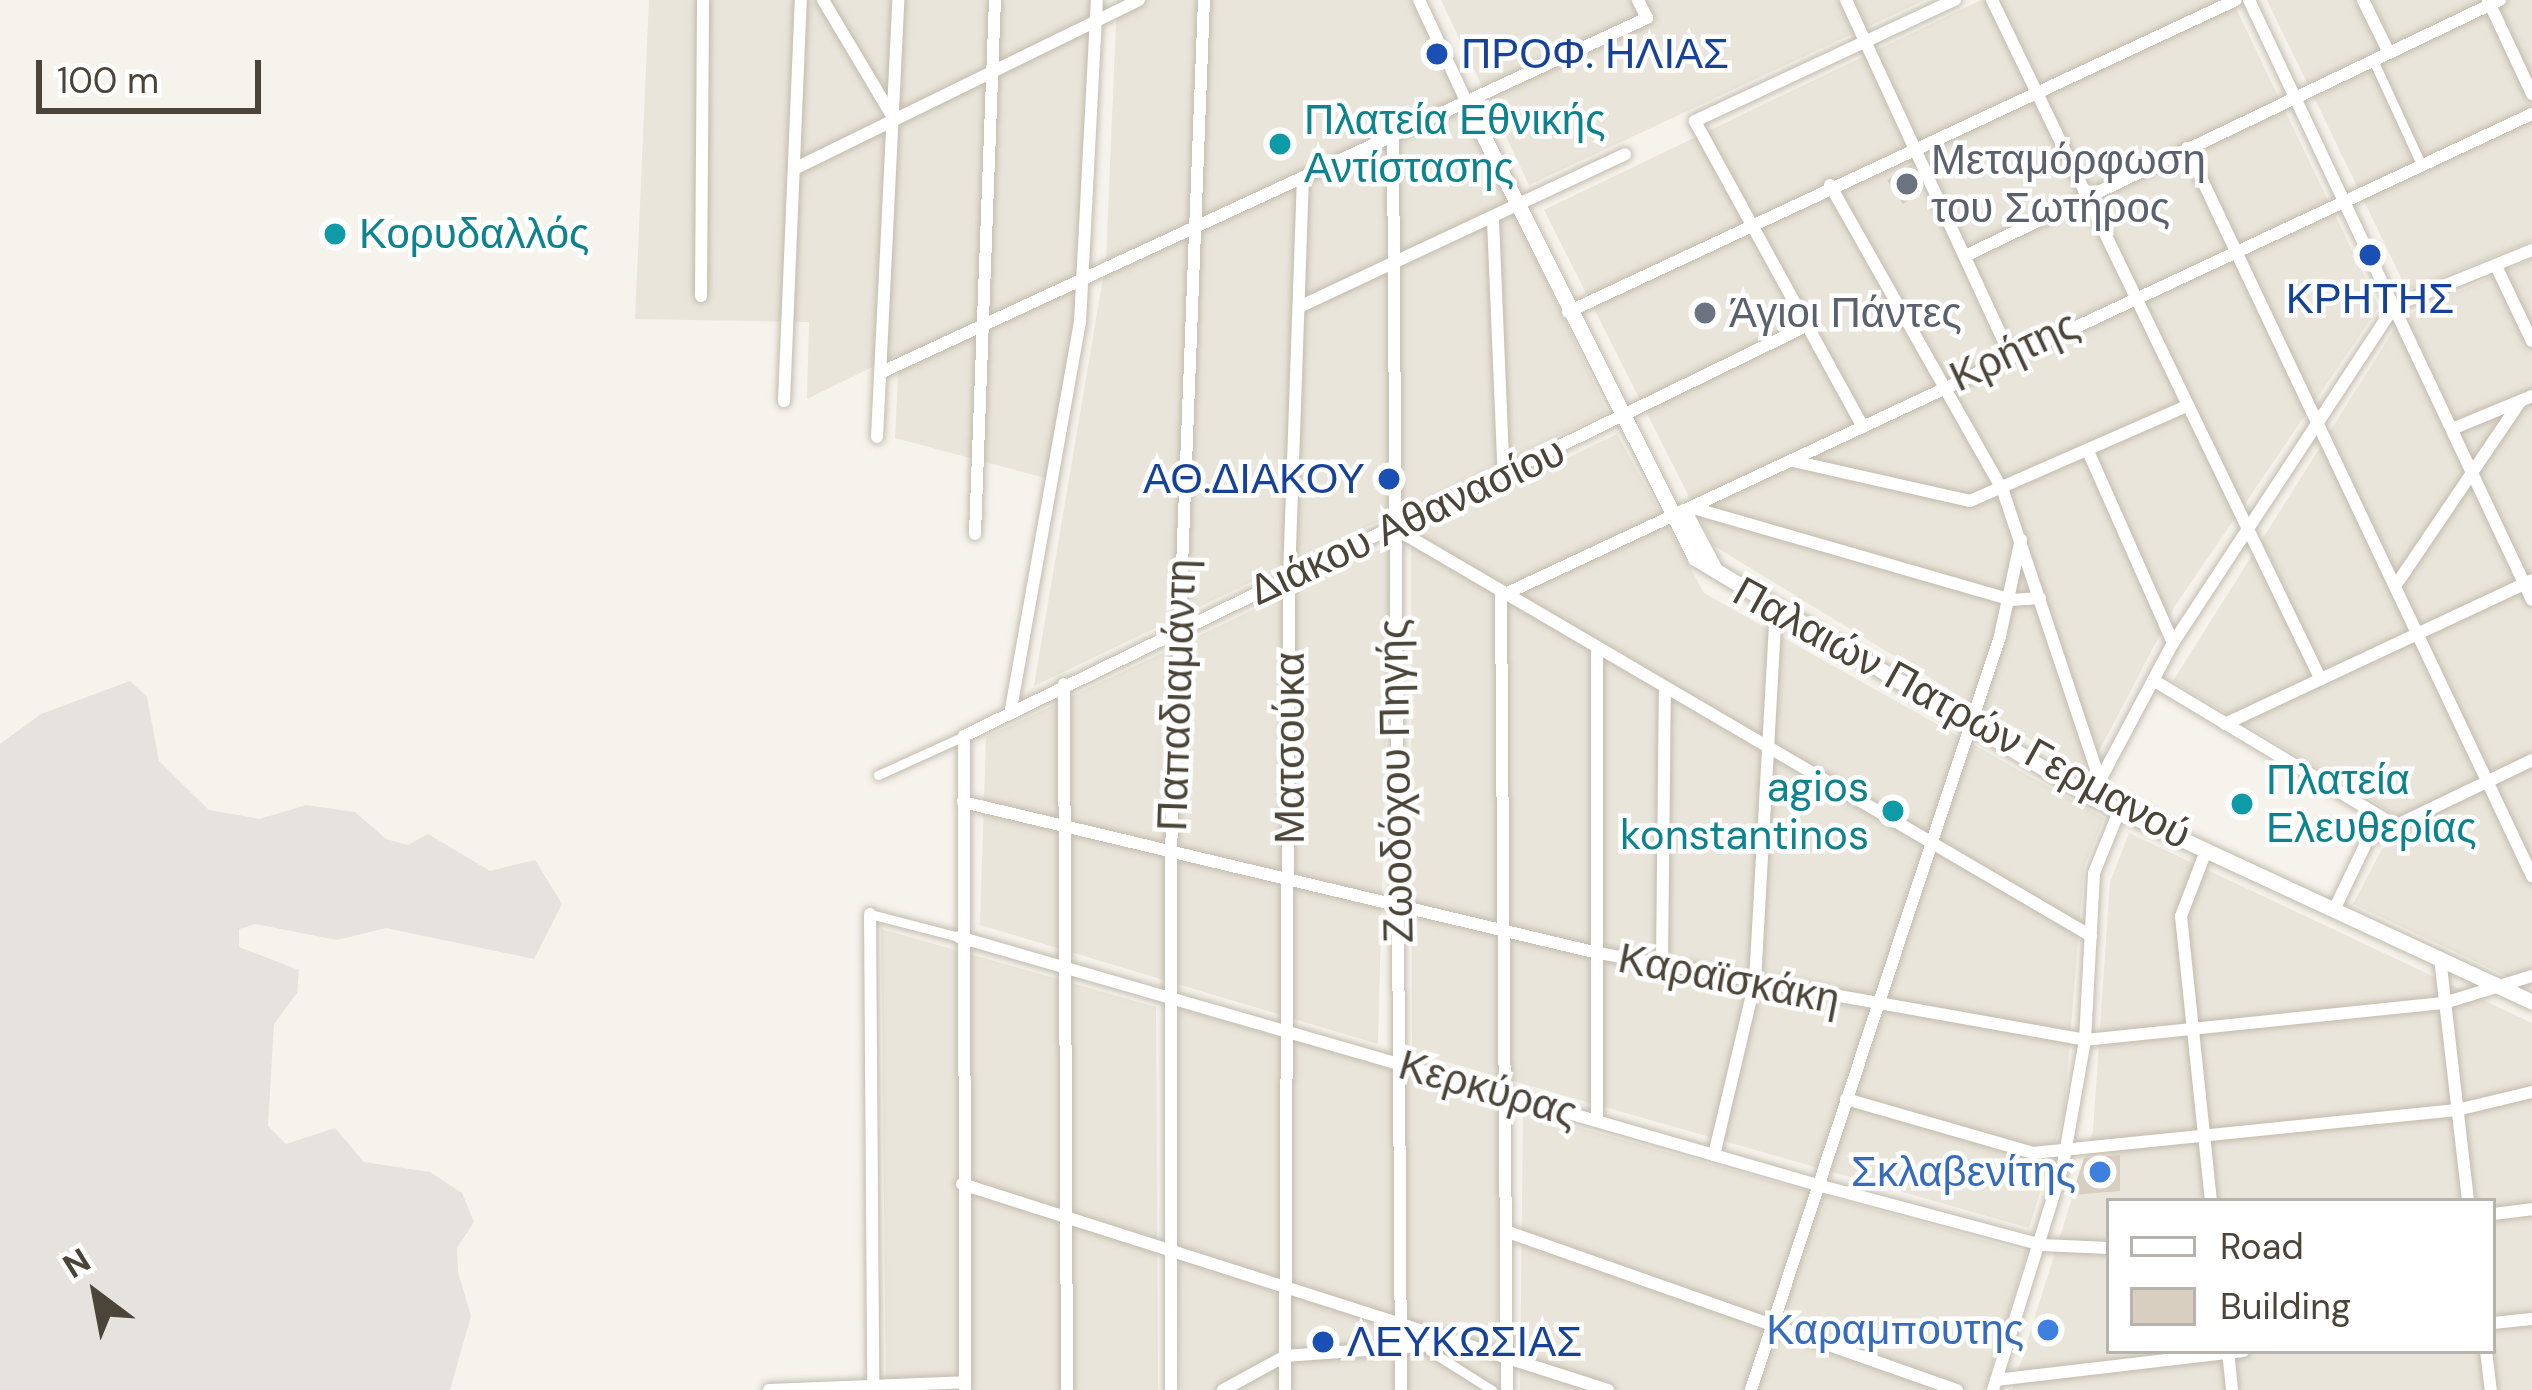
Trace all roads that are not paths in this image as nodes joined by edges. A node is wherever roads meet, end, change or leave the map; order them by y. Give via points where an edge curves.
1 (703, 0) edge
2 (801, 0) edge
3 (823, 0) edge
4 (898, 0) edge
5 (995, 0) edge
6 (1097, 0) edge
7 (1139, 0) edge
8 (1204, 0) edge
9 (1419, 0) edge
10 (1638, 0) edge
11 (1846, 0) edge
12 (1955, 0) edge
13 (1992, 0) edge
14 (2236, 0) edge
15 (2249, 0) edge
16 (2363, 0) edge
17 (2493, 2) edge
18 (1096, 17) junction
19 (1863, 42) junction
20 (2389, 53) junction
21 (2373, 60) junction
22 (994, 65) junction
23 (2041, 93) junction
24 (2532, 94) edge
25 (2295, 98) junction
26 (1467, 103) junction
27 (2532, 114) edge
28 (892, 115) junction
29 (1393, 137) junction
30 (1914, 147) junction
31 (2187, 148) junction
32 (1625, 154) dead end
33 (2422, 166) junction
34 (794, 169) junction
35 (1303, 177) junction
36 (1830, 185) junction
37 (2089, 194) junction
38 (2344, 200) junction
39 (1519, 208) junction
40 (1493, 220) junction
41 (1749, 227) junction
42 (1192, 229) junction
43 (2236, 248) junction
44 (2532, 250) edge
45 (1967, 255) junction
46 (1394, 266) junction
47 (2496, 266) junction
48 (1084, 281) junction
49 (2133, 295) junction
50 (700, 296) dead end
51 (2394, 306) junction
52 (1299, 307) junction
53 (1568, 312) junction
54 (986, 326) junction
55 (1805, 326) junction
56 (2532, 341) edge
57 (2010, 355) junction
58 (882, 372) junction
59 (1941, 385) junction
60 (2526, 399) edge
61 (784, 400) dead end
62 (2186, 406) junction
63 (2318, 416) junction
64 (1619, 418) junction
65 (1862, 427) junction
66 (2452, 429) junction
67 (877, 437) dead end
68 (2088, 451) junction
69 (1792, 461) junction
70 (2474, 476) junction
71 (1504, 478) junction
72 (2003, 491) junction
73 (1682, 513) junction
74 (1394, 528) junction
75 (2245, 528) junction
76 (975, 534) dead end
77 (2021, 539) junction
78 (1289, 578) junction
79 (2398, 582) junction
80 (2528, 582) edge
81 (1501, 596) junction
82 (2040, 598) junction
83 (2011, 600) junction
84 (2532, 600) edge
85 (1776, 610) junction
86 (1180, 629) junction
87 (2420, 633) junction
88 (2173, 644) junction
89 (1598, 652) junction
90 (2153, 680) junction
91 (2321, 680) junction
92 (1064, 684) junction
93 (1664, 693) junction
94 (1011, 709) junction
95 (2224, 724) junction
96 (1967, 726) junction
97 (964, 736) junction
98 (1767, 750) junction
99 (2532, 760) edge
100 (878, 775) dead end
101 (2488, 783) junction
102 (2095, 789) junction
103 (963, 802) junction
104 (2120, 809) junction
105 (2394, 825) junction
106 (1072, 827) junction
107 (1926, 841) junction
108 (1171, 851) junction
109 (2206, 851) junction
110 (2532, 876) edge
111 (1291, 882) junction
112 (1397, 906) junction
113 (2334, 910) junction
114 (870, 914) joint
115 (1503, 928) junction
116 (2091, 936) junction
117 (959, 937) junction
118 (1598, 953) junction
119 (2440, 958) junction
120 (1663, 963) junction
121 (1067, 971) junction
122 (2532, 976) edge
123 (1755, 982) junction
124 (2506, 988) junction
125 (1168, 997) junction
126 (2532, 1002) edge
127 (2444, 1004) junction
128 (1875, 1008) junction
129 (1285, 1030) junction
130 (2190, 1030) junction
131 (2085, 1040) junction
132 (1398, 1064) junction
133 (2532, 1092) edge
134 (1508, 1094) junction
135 (1846, 1100) junction
136 (2457, 1110) junction
137 (1597, 1120) junction
138 (2206, 1134) junction
139 (2067, 1148) junction
140 (1714, 1155) junction
141 (962, 1184) junction
142 (1814, 1184) junction
143 (2212, 1198) edge
144 (2468, 1198) edge
145 (2532, 1209) edge
146 (2496, 1214) edge
147 (1061, 1218) junction
148 (1508, 1232) junction
149 (2041, 1245) junction
150 (2106, 1248) edge
151 (1174, 1253) junction
152 (1286, 1286) junction
153 (1771, 1317) junction
154 (2532, 1319) edge
155 (1403, 1322) junction
156 (2496, 1323) edge
157 (1464, 1343) junction
158 (1430, 1351) junction
159 (1400, 1354) junction
160 (2214, 1354) edge
161 (2228, 1354) edge
162 (2486, 1354) edge
163 (1285, 1356) junction
164 (1508, 1357) junction
165 (1995, 1385) edge
166 (965, 1386) edge
167 (770, 1387) edge
168 (874, 1387) edge
169 (1589, 1387) edge
170 (1067, 1390) edge
171 (1171, 1390) edge
172 (1223, 1390) edge
173 (1286, 1390) edge
174 (1401, 1390) edge
175 (1492, 1390) edge
176 (1508, 1390) edge
177 (1608, 1390) edge
178 (1751, 1390) edge
179 (1957, 1390) edge
180 (2232, 1390) edge
181 (2492, 1390) edge

1 - 50 street
2 - 34 street
3 - 28 street
4 - 28 street
5 - 22 street
6 - 18 street
7 - 18 street
8 - 42 street, Παπαδιαμάντη
9 - 26 street, Παλαιών Πατρών Γερμανού
10 - 26 street via 1647,18
11 - 19 street
12 - 19 street
13 - 23 street
14 - 23 street
15 - 25 street
16 - 20 street
17 - 20 street
17 - 24 street
18 - 22 street
18 - 48 street
19 - 30 street
19 - 41 street via 1695,121
20 - 21 street
21 - 25 street
21 - 33 street
22 - 28 street
22 - 54 street
23 - 30 street
23 - 37 street
25 - 31 street
25 - 38 street
26 - 29 street
26 - 39 street, Παλαιών Πατρών Γερμανού
27 - 33 street, Κρήτης
28 - 34 street
28 - 58 street
29 - 35 street
29 - 46 street, Ζωοδόχου Πηγής
30 - 36 street
30 - 45 street
31 - 37 street
31 - 43 street
32 - 39 street
33 - 38 street, Κρήτης
34 - 61 street
35 - 42 street
35 - 52 street, Ματσούκα
36 - 41 street
36 - 59 street
37 - 45 street
37 - 49 street
38 - 43 street, Κρήτης
38 - 51 street
39 - 40 street
39 - 53 street, Παλαιών Πατρών Γερμανού
40 - 46 street
40 - 71 street
41 - 53 street
41 - 55 street
42 - 48 street
42 - 86 street, Παπαδιαμάντη
43 - 49 street, Κρήτης
43 - 63 street
44 - 47 street
45 - 57 street
46 - 52 street
46 - 74 street, Ζωοδόχου Πηγής
47 - 51 street
47 - 56 street
48 - 54 street
48 - 94 street
49 - 57 street, Κρήτης
49 - 62 street
51 - 63 street
51 - 66 street
52 - 78 street, Ματσούκα
53 - 64 street, Παλαιών Πατρών Γερμανού
54 - 58 street
54 - 76 street
55 - 64 street, Διάκου Αθανασίου
55 - 65 street
57 - 59 street, Κρήτης
58 - 67 street
59 - 65 street, Κρήτης
59 - 72 street
60 - 66 street
60 - 70 street
62 - 68 street
62 - 75 street
63 - 75 street
63 - 79 street
64 - 71 street, Διάκου Αθανασίου
64 - 73 street, Παλαιών Πατρών Γερμανού
65 - 69 street, Κρήτης
66 - 70 street
68 - 72 street
68 - 88 street
69 - 72 street via 1958,501
69 - 73 street, Κρήτης
70 - 79 street
70 - 80 street
71 - 74 street, Διάκου Αθανασίου
72 - 77 street
73 - 81 street, Κρήτης
73 - 83 street
73 - 85 street, Παλαιών Πατρών Γερμανού via 1718,576
74 - 78 street, Διάκου Αθανασίου
74 - 81 street
74 - 112 street, Ζωοδόχου Πηγής
75 - 88 street
75 - 91 street
77 - 82 street
77 - 83 street
78 - 86 street, Διάκου Αθανασίου
78 - 111 street, Ματσούκα
79 - 87 street
80 - 84 street
80 - 87 street
81 - 89 street
81 - 115 street
82 - 83 street
82 - 102 street
83 - 96 street
85 - 96 street, Παλαιών Πατρών Γερμανού
85 - 98 street
86 - 92 street, Διάκου Αθανασίου
86 - 108 street, Παπαδιαμάντη
87 - 91 street
87 - 101 street
88 - 90 street
89 - 93 street
89 - 118 street
90 - 95 street
90 - 102 street
91 - 95 street
92 - 94 street, Διάκου Αθανασίου
92 - 106 street
93 - 98 street
93 - 120 street
94 - 97 street, Διάκου Αθανασίου
95 - 105 street
96 - 102 street, Παλαιών Πατρών Γερμανού
96 - 107 street
97 - 100 street, Διάκου Αθανασίου
97 - 103 street
98 - 107 street
98 - 123 street
99 - 101 street
101 - 105 street
101 - 110 street
102 - 104 street, Παλαιών Πατρών Γερμανού
103 - 106 street, Καραϊσκάκη
103 - 117 street
104 - 109 street, Παλαιών Πατρών Γερμανού
104 - 116 street via 2094,873
105 - 113 street via 2368,839
106 - 108 street, Καραϊσκάκη
106 - 121 street
107 - 116 street
107 - 128 street
108 - 111 street, Καραϊσκάκη
108 - 125 street, Παπαδιαμάντη
109 - 113 street, Παλαιών Πατρών Γερμανού
109 - 130 street via 2181,916
111 - 112 street, Καραϊσκάκη
111 - 129 street, Ματσούκα
112 - 115 street, Καραϊσκάκη
112 - 132 street, Ζωοδόχου Πηγής
113 - 119 street, Παλαιών Πατρών Γερμανού
114 - 117 street, Κερκύρας
114 - 168 street
115 - 118 street, Καραϊσκάκη
115 - 134 street
116 - 131 street
117 - 121 street, Κερκύρας
117 - 141 street
118 - 120 street, Καραϊσκάκη
118 - 137 street
119 - 124 street, Παλαιών Πατρών Γερμανού
119 - 127 street
120 - 123 street, Καραϊσκάκη
121 - 125 street, Κερκύρας
121 - 147 street
122 - 124 street, Καραϊσκάκη
123 - 128 street, Καραϊσκάκη
123 - 140 street
124 - 126 street, Παλαιών Πατρών Γερμανού
124 - 127 street, Καραϊσκάκη
125 - 129 street, Κερκύρας
125 - 151 street, Παπαδιαμάντη
127 - 130 street, Καραϊσκάκη
127 - 136 street
128 - 131 street, Καραϊσκάκη
128 - 135 street
129 - 132 street, Κερκύρας
129 - 152 street, Ματσούκα
130 - 131 street, Καραϊσκάκη
130 - 138 street
131 - 139 street
132 - 134 street, Κερκύρας
132 - 155 street, Ζωοδόχου Πηγής
133 - 136 street
134 - 137 street, Κερκύρας
134 - 148 street
135 - 139 street via 2011,1149
135 - 142 street
136 - 138 street
136 - 144 street
137 - 140 street, Κερκύρας
138 - 139 street
138 - 143 street
139 - 149 street
140 - 142 street, Κερκύρας
141 - 147 street
141 - 166 street
142 - 149 street, Κερκύρας
142 - 153 street
145 - 146 street
147 - 151 street
147 - 170 street
148 - 153 street
148 - 164 street
149 - 150 street, Κερκύρας
149 - 165 street
151 - 152 street
151 - 171 street, Παπαδιαμάντη
152 - 155 street
152 - 163 street, Ματσούκα
153 - 178 street
153 - 179 street
154 - 156 street
155 - 157 street
155 - 159 street, Ζωοδόχου Πηγής
157 - 158 street
157 - 164 street
158 - 159 street
158 - 175 street
159 - 163 street
159 - 174 street, Ζωοδόχου Πηγής
160 - 165 street
161 - 180 street
162 - 181 street
163 - 172 street
163 - 173 street, Ματσούκα
164 - 169 street
164 - 176 street
166 - 168 street
167 - 168 street
169 - 177 street

